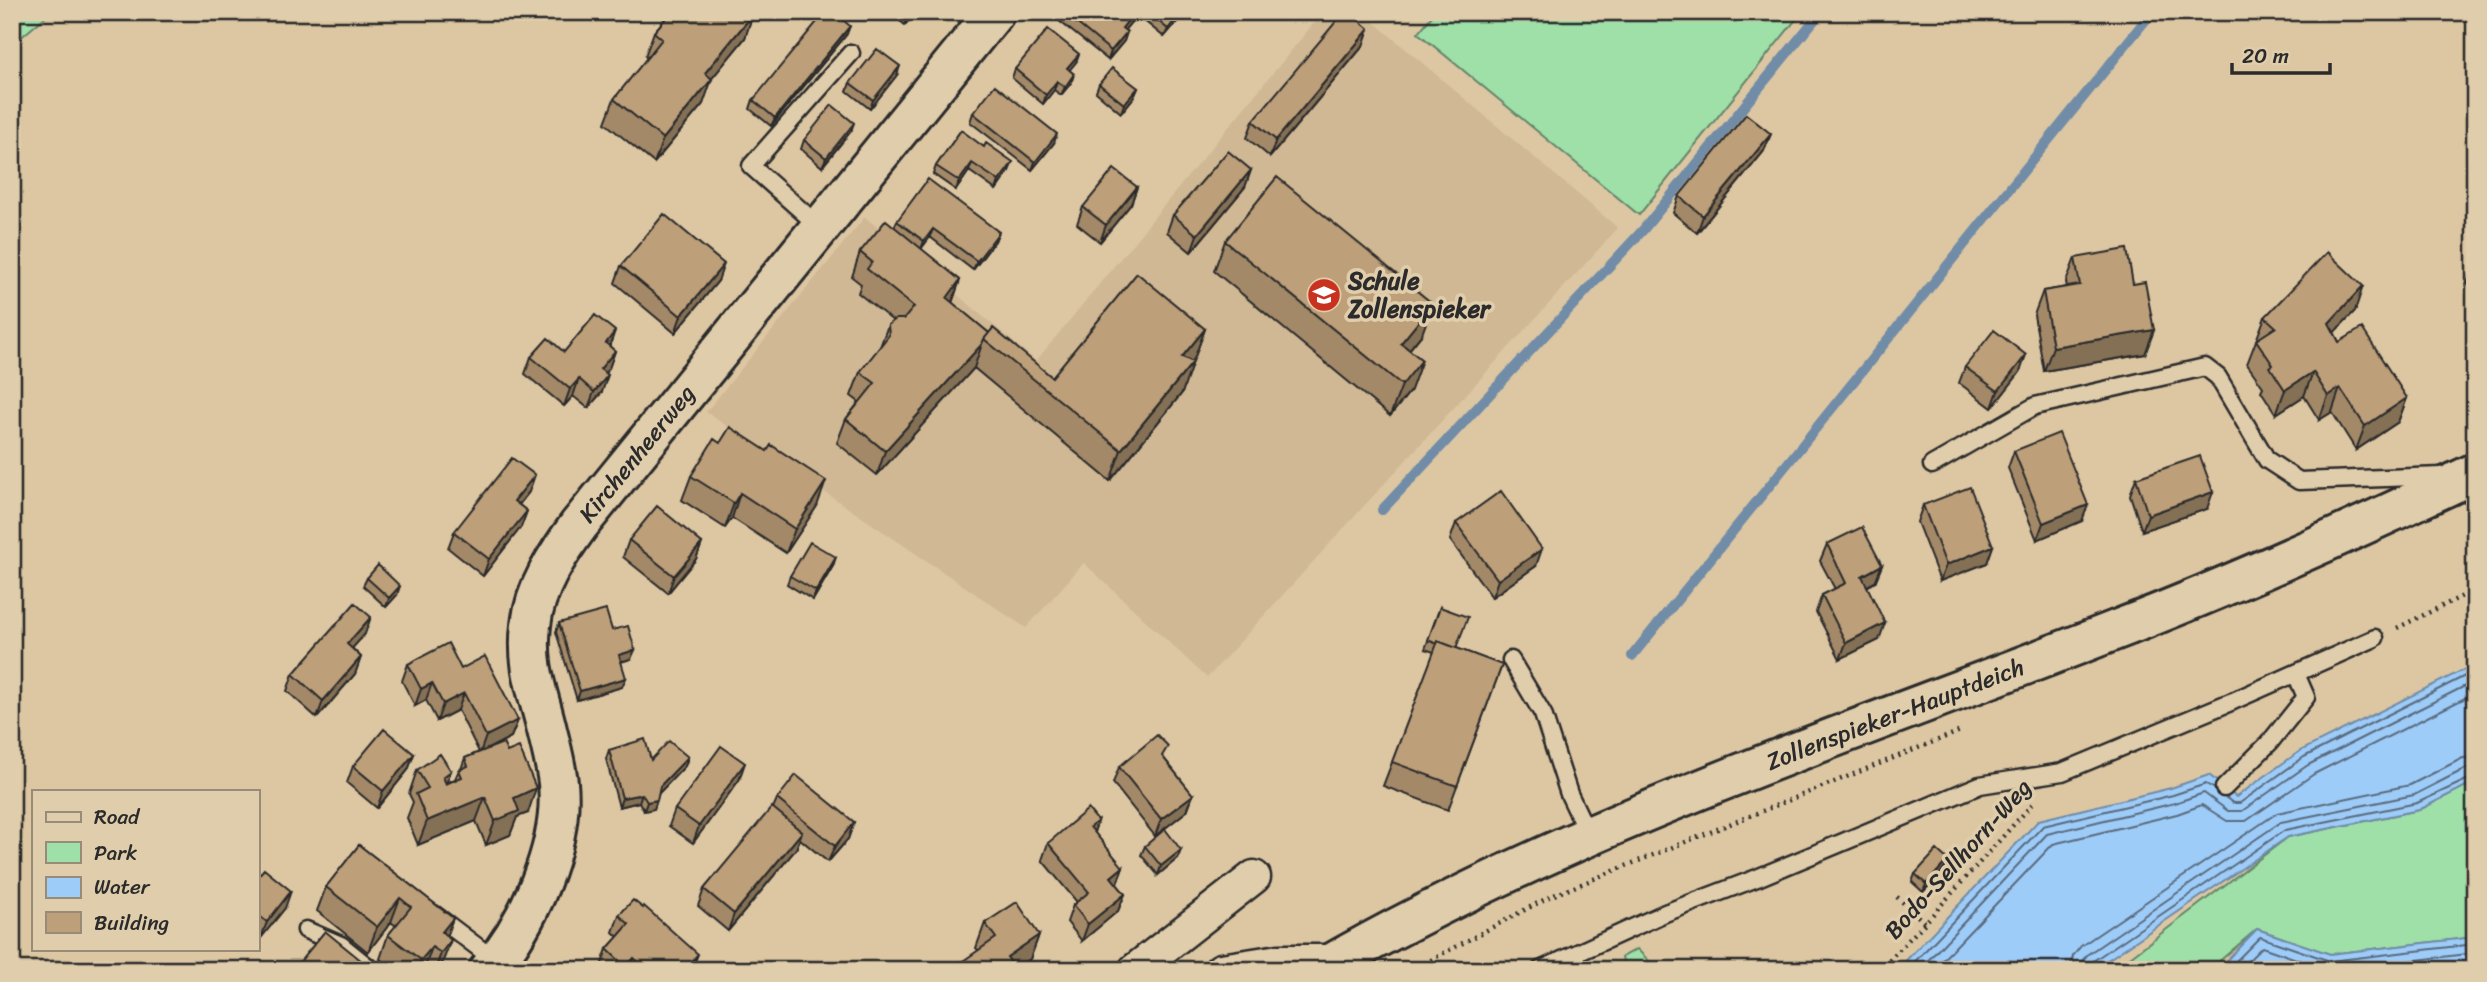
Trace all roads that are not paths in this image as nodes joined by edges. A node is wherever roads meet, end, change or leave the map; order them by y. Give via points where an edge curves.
1 (995, 12) edge
2 (850, 53) dead end
3 (821, 228) junction
4 (1932, 465) dead end
5 (2472, 474) edge
6 (2375, 639) road end
7 (1511, 660) dead end
8 (2296, 674) junction
9 (2224, 788) dead end
10 (1589, 836) junction
11 (1254, 877) dead end
12 (421, 905) edge
13 (306, 930) dead end
14 (1328, 965) edge
15 (493, 966) edge
16 (372, 970) edge
17 (1135, 970) edge
18 (1221, 970) edge
19 (1539, 970) edge

1 - 3 street, Kirchenheerweg
2 - 3 lane via 751,166
3 - 15 street, Kirchenheerweg via 579,525 548,572 531,623 529,649 532,680 558,783 554,837 534,897
4 - 5 lane via 2035,406 2205,367 2218,377 2267,460 2299,481
5 - 10 street, Zollenspieker-Hauptdeich via 2118,630
6 - 8 lane
7 - 10 lane via 1543,714 1569,794
8 - 9 lane via 2306,697
8 - 19 lane via 2062,772 1980,785 1665,913
10 - 14 street, Zollenspieker-Hauptdeich
11 - 17 street
12 - 15 lane
13 - 16 lane via 341,945
14 - 18 street via 1279,961

